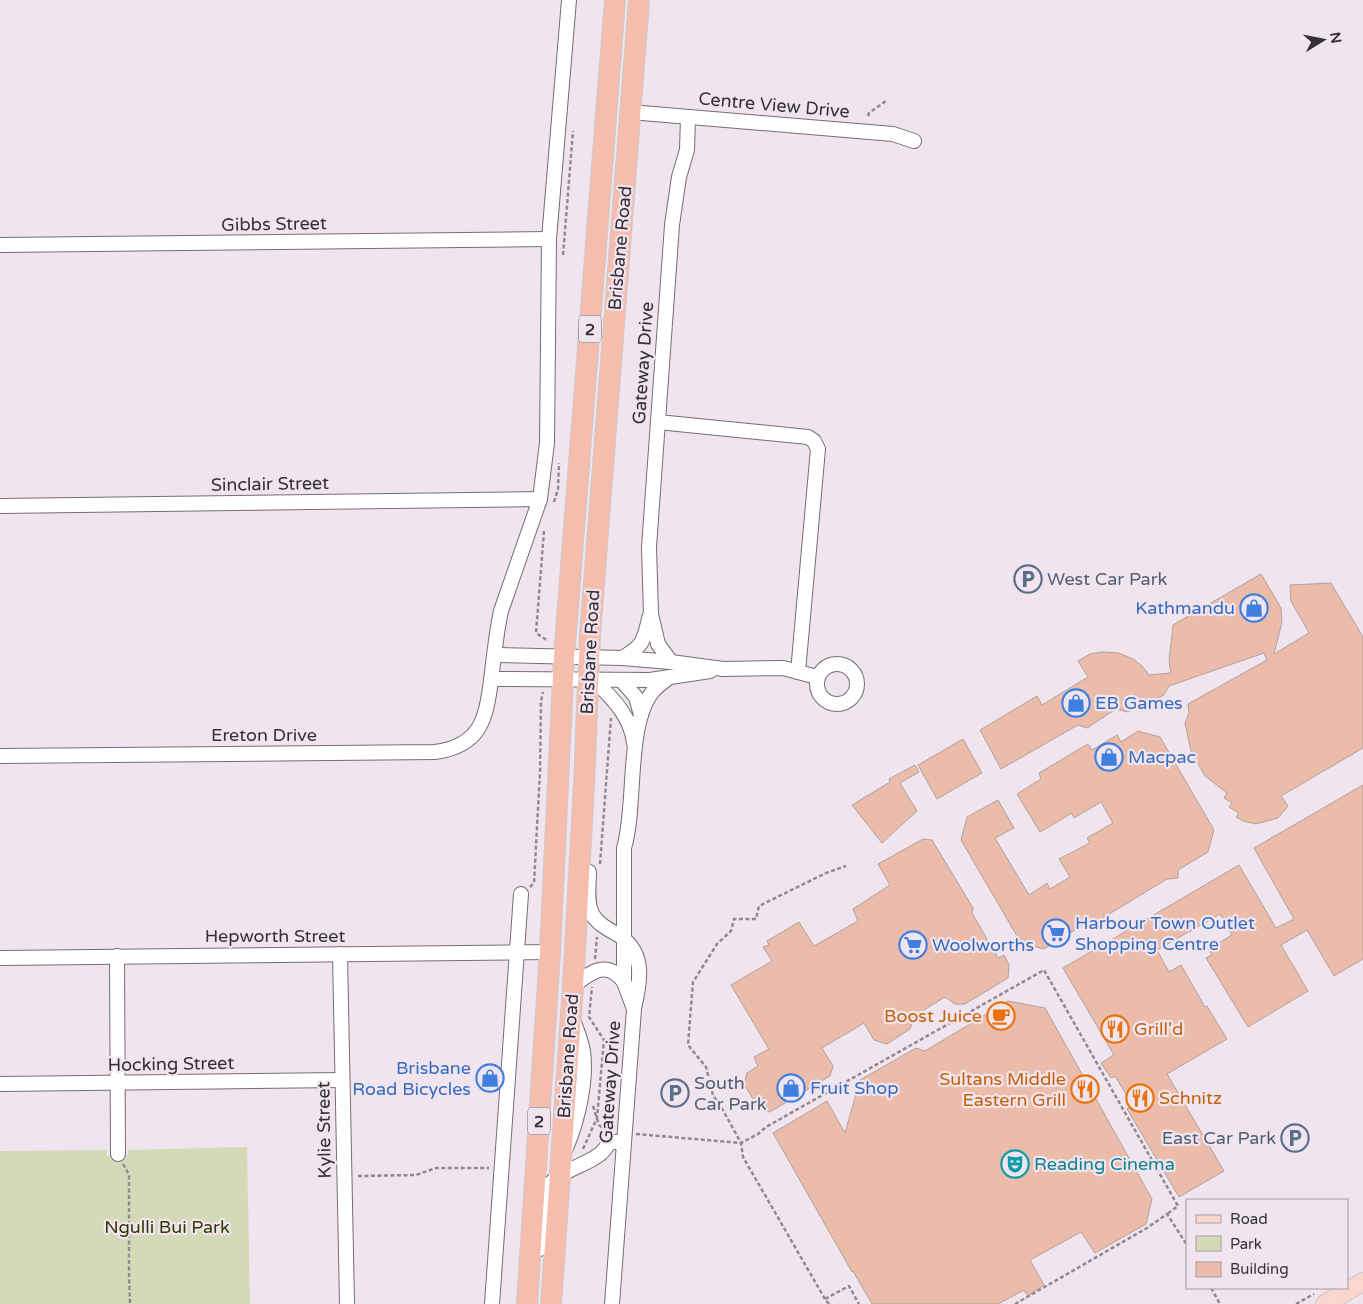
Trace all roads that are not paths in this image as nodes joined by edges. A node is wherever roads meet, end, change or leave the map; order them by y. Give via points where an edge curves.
1 (569, 0) edge
2 (615, 0) edge
3 (639, 0) edge
4 (630, 112) junction
5 (688, 117) junction
6 (914, 141) dead end
7 (549, 239) junction
8 (0, 245) edge
9 (658, 422) junction
10 (540, 499) junction
11 (0, 506) edge
12 (651, 614) junction
13 (495, 655) junction
14 (564, 657) junction
15 (588, 658) junction
16 (622, 658) junction
17 (671, 662) junction
18 (723, 669) junction
19 (798, 672) junction
20 (817, 677) dead end
21 (667, 679) junction
22 (563, 680) junction
23 (590, 680) junction
24 (622, 681) junction
25 (491, 684) junction
26 (641, 715) junction
27 (635, 751) junction
28 (0, 756) edge
29 (584, 784) junction
30 (521, 894) dead end
31 (623, 937) junction
32 (550, 952) junction
33 (517, 953) junction
34 (340, 954) junction
35 (116, 956) junction
36 (0, 958) edge
37 (624, 982) junction
38 (573, 986) junction
39 (634, 1008) junction
40 (571, 1015) junction
41 (342, 1080) junction
42 (0, 1084) edge
43 (117, 1084) junction
44 (624, 1138) junction
45 (118, 1154) road end
46 (560, 1170) junction
47 (1363, 1282) edge
48 (1348, 1288) edge
49 (1345, 1289) edge
50 (527, 1297) edge
51 (1321, 1298) edge
52 (347, 1304) edge
53 (492, 1304) edge
54 (551, 1304) edge
55 (612, 1304) edge

1 - 7 street
2 - 14 highway, Brisbane Road / 2
3 - 4 highway, Brisbane Road / 2
4 - 5 street, Centre View Drive
4 - 15 highway, Brisbane Road / 2
5 - 6 street, Centre View Drive via 893,134
5 - 9 street, Gateway Drive via 688,150 679,178 672,225
7 - 8 street, Gibbs Street
7 - 10 street via 547,442
9 - 12 street, Gateway Drive via 649,547
9 - 19 street via 808,436 814,441 818,449
10 - 11 street, Sinclair Street
10 - 13 street via 501,611
12 - 16 street, Gateway Drive via 644,641
12 - 17 street, Gateway Drive via 658,644
13 - 14 street, Brisbane Road
13 - 25 street
14 - 15 street
14 - 22 highway, Brisbane Road / 2
15 - 16 street
15 - 23 highway, Brisbane Road / 2
16 - 17 street
17 - 18 street
18 - 19 street via 783,668
18 - 21 street
19 - 20 street
21 - 24 street
21 - 26 street, Gateway Drive via 654,689
22 - 23 street
22 - 25 street, Brisbane Road
22 - 32 highway, Brisbane Road / 2
23 - 24 street
23 - 27 street via 618,706 631,729
23 - 29 highway, Brisbane Road / 2
24 - 26 street via 636,697
25 - 28 street, Ereton Drive via 488,708 479,728 464,743 435,752
26 - 27 street, Gateway Drive
27 - 31 street, Gateway Drive via 628,835 624,848
29 - 31 street via 591,817 588,898 592,914 598,922
29 - 38 highway, Brisbane Road / 2
30 - 33 street
31 - 37 street, Gateway Drive
31 - 39 street via 635,950 639,964
32 - 33 street, Hepworth Street
32 - 50 highway, Brisbane Road / 2
33 - 34 street, Hepworth Street
33 - 53 street
34 - 35 street, Hepworth Street
34 - 41 street, Kylie Street
35 - 36 street, Hepworth Street
35 - 43 street
37 - 38 street via 610,970 594,971
37 - 39 street, Gateway Drive
38 - 40 highway, Brisbane Road / 2
39 - 44 street, Gateway Drive
40 - 46 highway, Brisbane Road / 2
40 - 46 street via 582,1049 581,1093 576,1123
41 - 43 street, Hocking Street
41 - 52 street, Kylie Street
42 - 43 street, Hocking Street
43 - 45 street
44 - 46 street via 610,1142 600,1154
44 - 55 street, Gateway Drive
46 - 50 street via 545,1191 540,1248
46 - 54 highway, Brisbane Road / 2
47 - 48 main road
49 - 51 main road

